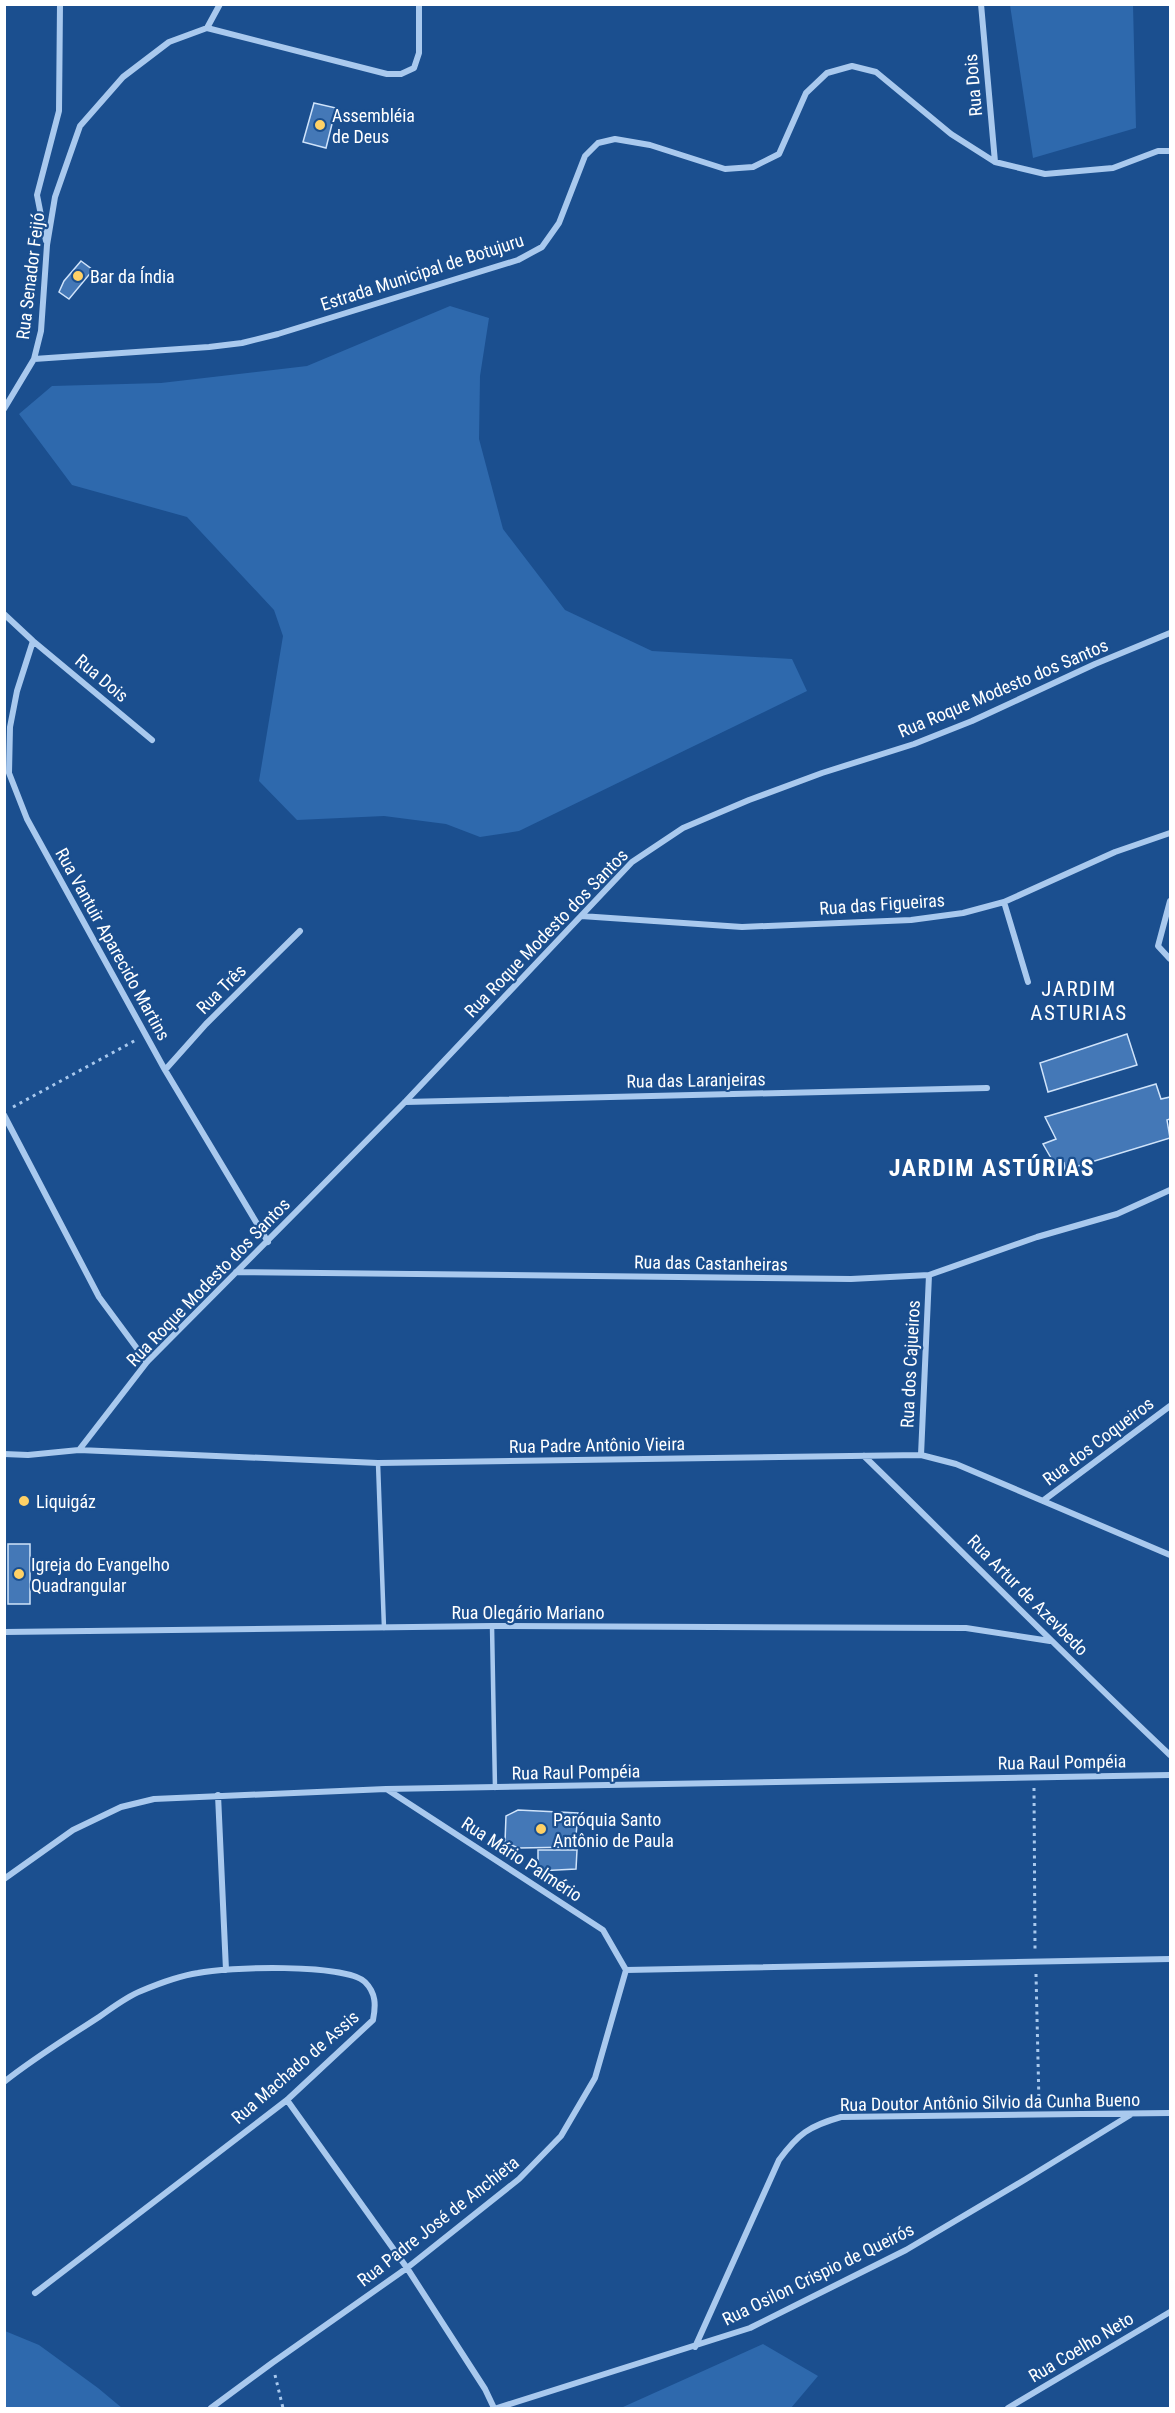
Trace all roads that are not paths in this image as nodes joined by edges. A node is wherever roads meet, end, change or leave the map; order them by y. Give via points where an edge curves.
1 (60, 4) edge
2 (220, 4) edge
3 (419, 4) edge
4 (981, 4) edge
5 (207, 28) junction
6 (1170, 151) edge
7 (995, 162) junction
8 (46, 245) junction
9 (34, 359) junction
10 (4, 409) edge
11 (4, 614) edge
12 (1170, 633) edge
13 (33, 640) junction
14 (152, 740) dead end
15 (1170, 833) edge
16 (1170, 901) edge
17 (1004, 903) junction
18 (581, 916) junction
19 (300, 931) dead end
20 (1170, 959) edge
21 (1028, 982) dead end
22 (165, 1070) junction
23 (987, 1088) dead end
24 (405, 1102) junction
25 (4, 1113) edge
26 (1170, 1190) edge
27 (268, 1242) junction
28 (236, 1272) junction
29 (929, 1275) junction
30 (147, 1362) junction
31 (1170, 1406) edge
32 (79, 1450) junction
33 (4, 1454) edge
34 (921, 1455) junction
35 (864, 1456) junction
36 (378, 1463) junction
37 (1044, 1500) junction
38 (1170, 1555) edge
39 (492, 1626) junction
40 (384, 1628) junction
41 (4, 1632) edge
42 (1050, 1641) junction
43 (1170, 1755) edge
44 (1170, 1775) edge
45 (495, 1788) junction
46 (386, 1790) junction
47 (218, 1795) junction
48 (4, 1879) edge
49 (1170, 1959) edge
50 (226, 1970) junction
51 (626, 1970) junction
52 (4, 2082) edge
53 (287, 2100) junction
54 (1170, 2113) edge
55 (1130, 2115) junction
56 (407, 2268) junction
57 (35, 2293) dead end
58 (1170, 2312) edge
59 (695, 2347) junction
60 (211, 2409) edge
61 (495, 2409) edge
62 (1008, 2409) edge

1 - 8 street via 59,111 37,195
2 - 5 street
3 - 5 street via 419,53 414,68 401,74 387,74
4 - 7 street, Rua Dois
5 - 8 street, Rua Senador Feijó via 169,42 123,77 80,126 56,197
6 - 7 street, Estrada Municipal de Botujuru via 1113,168 1045,174
7 - 9 street, Estrada Municipal de Botujuru via 951,134 876,72 852,66 827,73 806,93 779,154 753,167 725,170 650,145 615,139 598,143 585,156 560,223 542,247 518,260 242,343
8 - 9 street, Rua Senador Feijó via 41,331
9 - 10 street, Rua Senador Feijó
11 - 13 street
12 - 18 street, Rua Roque Modesto dos Santos via 953,729 822,773 683,828 632,862
13 - 14 street, Rua Dois
13 - 22 street, Rua Vantuir Aparecido Martins via 14,703 9,773 27,819
15 - 17 street, Rua das Figueiras via 1115,852
16 - 20 street via 1158,946
17 - 18 street, Rua das Figueiras via 963,914 911,920 742,927
17 - 21 street
18 - 24 street, Rua Roque Modesto dos Santos
19 - 22 street, Rua Três
22 - 27 street, Rua Vantuir Aparecido Martins
23 - 24 street, Rua das Laranjeiras
24 - 27 street, Rua Roque Modesto dos Santos
25 - 30 street via 99,1297
26 - 29 street, Rua das Castanheiras via 1117,1214
27 - 28 street, Rua Roque Modesto dos Santos
28 - 29 street, Rua das Castanheiras via 851,1279
28 - 30 street, Rua Roque Modesto dos Santos
29 - 34 street, Rua dos Cajueiros
30 - 32 street, Rua Roque Modesto dos Santos
31 - 37 street, Rua dos Coqueiros
32 - 33 street, Rua Padre Antônio Vieira
32 - 36 street, Rua Padre Antônio Vieira
34 - 35 street, Rua Padre Antônio Vieira
34 - 37 street, Rua Padre Antônio Vieira via 956,1464
35 - 36 street, Rua Padre Antônio Vieira
35 - 42 street, Rua Artur de Azevbedo
36 - 40 lane
37 - 38 street, Rua Padre Antônio Vieira
39 - 40 street, Rua Olegário Mariano
39 - 42 street, Rua Olegário Mariano via 966,1628
39 - 45 lane
40 - 41 street, Rua Olegário Mariano
42 - 43 street, Rua Artur de Azevbedo
44 - 45 street, Rua Raul Pompéia
45 - 46 street, Rua Raul Pompéia
46 - 47 street, Rua Raul Pompéia
46 - 51 street, Rua Mário Palmério via 603,1930
47 - 48 street, Rua Raul Pompéia via 154,1799 121,1807 74,1830
47 - 50 street
49 - 51 street
50 - 52 street, Rua Machado de Assis via 170,1979 139,1992
50 - 53 street, Rua Machado de Assis via 348,1973 363,1980 373,1993 373,2020
51 - 56 street, Rua Padre José de Anchieta via 595,2078 561,2136 519,2179
53 - 56 street
53 - 57 street, Rua Machado de Assis
54 - 55 street, Rua Doutor Antônio Silvio da Cunha Bueno
55 - 59 street, Rua Osilon Crispio de Queirós via 906,2250 750,2328
55 - 59 street, Rua Doutor Antônio Silvio da Cunha Bueno via 841,2117 815,2124 795,2138 779,2160
56 - 60 street, Rua Padre José de Anchieta
56 - 61 street
58 - 62 street, Rua Coelho Neto
59 - 61 street, Rua Osilon Crispio de Queirós

